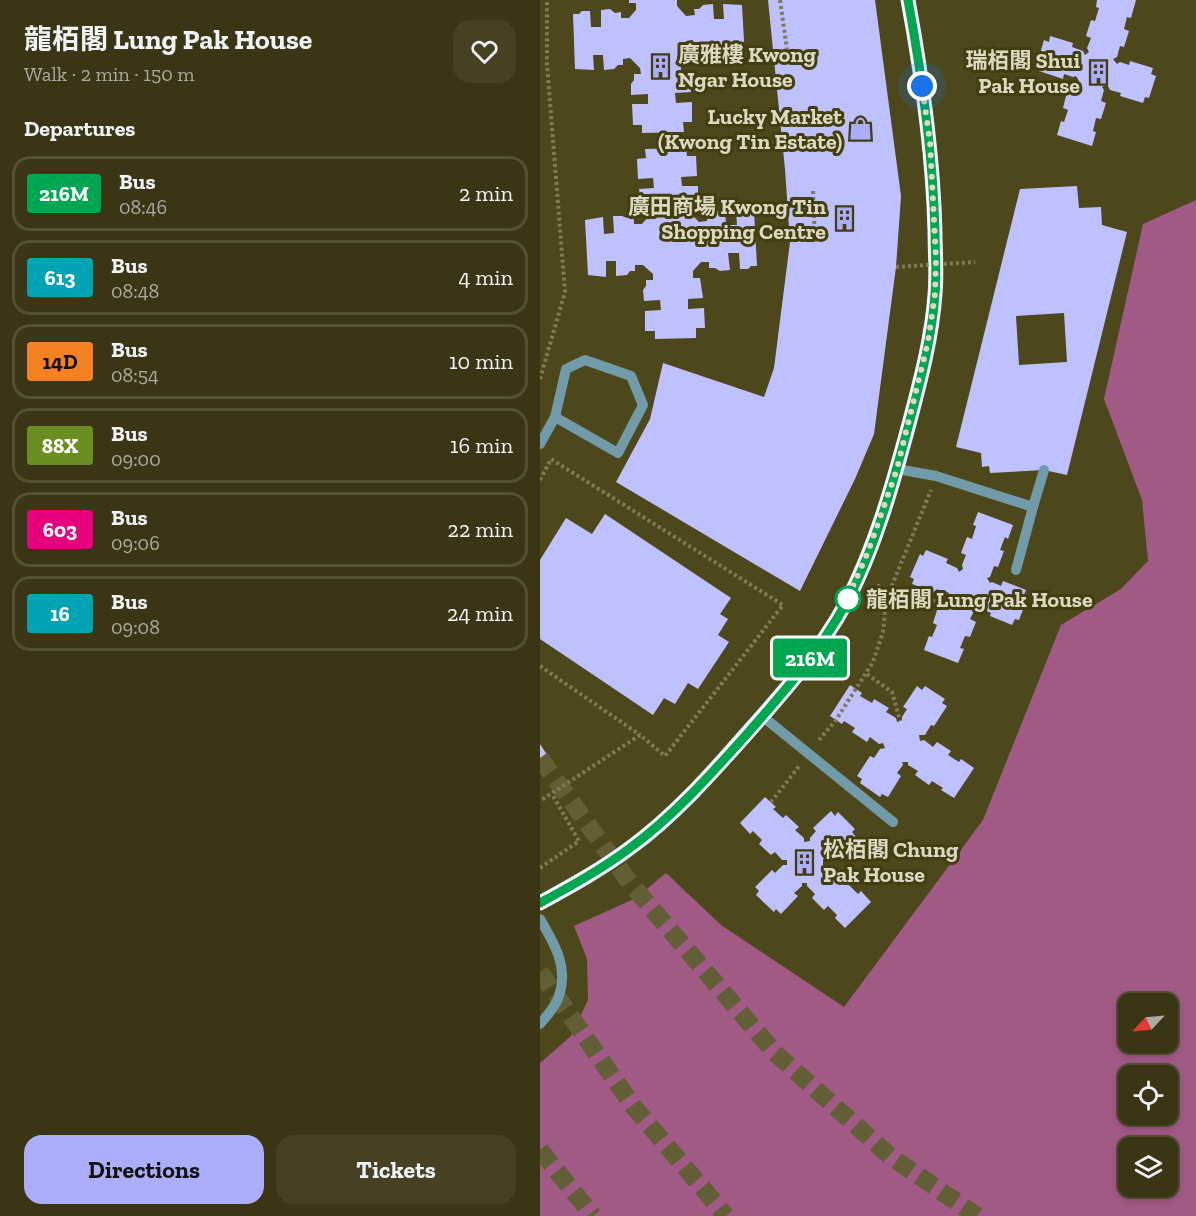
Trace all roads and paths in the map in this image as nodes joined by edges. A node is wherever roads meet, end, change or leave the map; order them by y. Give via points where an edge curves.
1 (547, 0) edge
2 (780, 0) edge
3 (908, 0) edge
4 (789, 64) dead end
5 (813, 191) dead end
6 (815, 243) dead end
7 (975, 262) dead end
8 (896, 267) dead end
9 (540, 379) edge
10 (555, 417) junction
11 (540, 444) edge
12 (897, 469) junction
13 (1044, 470) dead end
14 (540, 480) edge
15 (933, 486) dead end
16 (1033, 507) junction
17 (1016, 570) dead end
18 (890, 593) junction
19 (949, 594) dead end
20 (540, 666) edge
21 (867, 674) junction
22 (762, 717) junction
23 (900, 721) dead end
24 (640, 735) junction
25 (809, 754) junction
26 (552, 794) junction
27 (540, 801) edge
28 (771, 802) dead end
29 (893, 822) dead end
30 (540, 868) edge
31 (540, 903) edge
32 (540, 919) edge
33 (540, 1024) edge

1 - 9 path via 547,64 565,292
2 - 4 path
3 - 12 main road via 930,142 935,294 928,342
5 - 6 path
7 - 8 path, bridge
10 - 10 lane via 566,369 585,360 631,376 643,405 618,453
10 - 11 lane
12 - 16 lane via 936,476
12 - 22 main road via 846,602 819,647
13 - 16 lane
14 - 24 path via 551,459 783,605 665,756
15 - 18 path
16 - 17 lane
18 - 19 path via 921,607
18 - 21 path via 879,647
20 - 24 path
21 - 23 path via 892,692
21 - 25 path
22 - 25 lane
22 - 31 main road via 710,776 633,846
24 - 26 path
25 - 28 path
25 - 29 lane
26 - 27 path
26 - 30 path via 579,841
32 - 33 lane via 561,958 562,981 559,997

